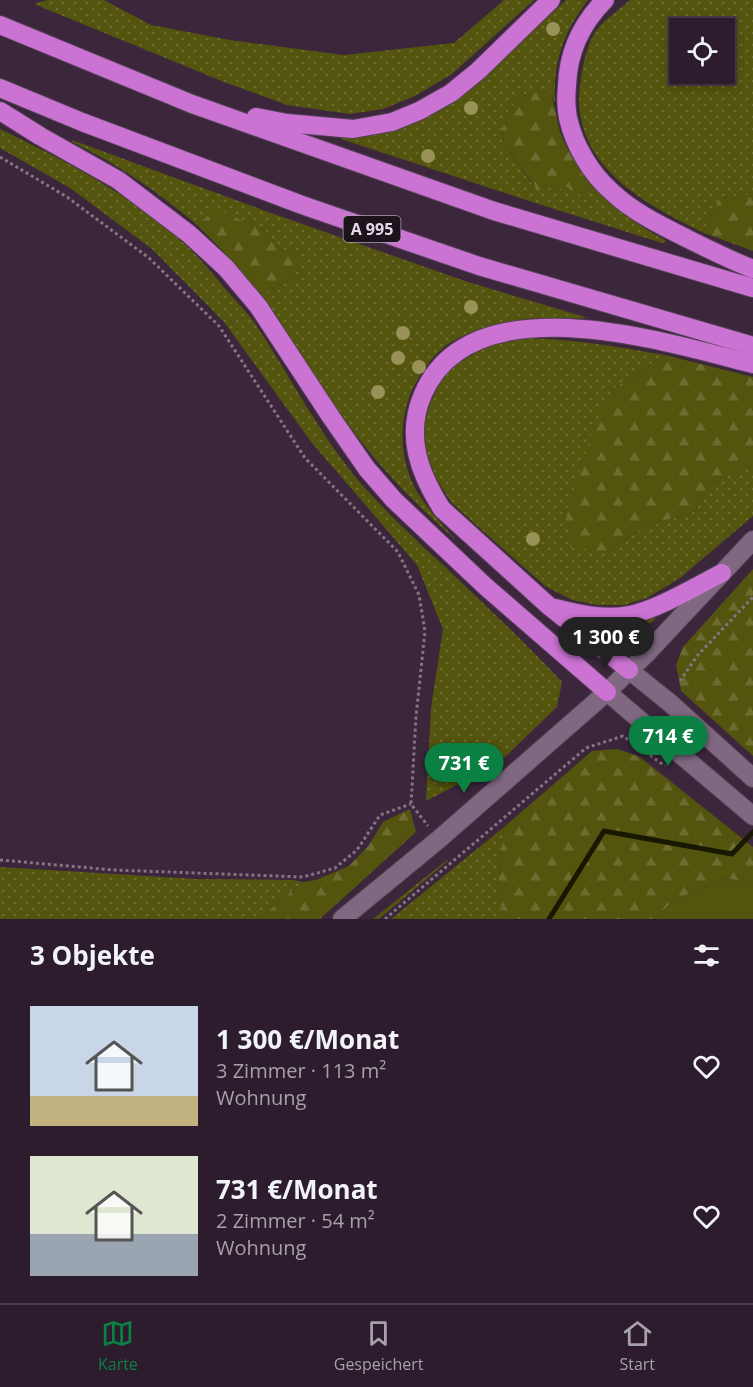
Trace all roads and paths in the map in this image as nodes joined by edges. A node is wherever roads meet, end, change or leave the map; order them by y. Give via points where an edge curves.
1 (551, 0) edge
2 (605, 0) edge
3 (0, 25) edge
4 (0, 88) edge
5 (192, 105) junction
6 (0, 111) edge
7 (0, 157) edge
8 (753, 269) edge
9 (753, 288) edge
10 (753, 346) edge
11 (753, 364) edge
12 (753, 540) edge
13 (722, 573) junction
14 (753, 597) edge
15 (550, 607) junction
16 (629, 670) junction
17 (680, 681) dead end
18 (607, 692) junction
19 (623, 736) dead end
20 (753, 777) edge
21 (411, 804) junction
22 (752, 815) edge
23 (438, 840) junction
24 (0, 860) edge
25 (342, 919) edge
26 (385, 919) edge

1 - 5 highway via 451,93 392,122 353,129 287,123
2 - 8 highway via 581,30 572,50 567,80 568,117 589,166 612,193 650,220
3 - 5 highway
4 - 10 highway, A 995 via 313,209 479,266
5 - 9 highway via 494,211
6 - 18 highway via 118,180 226,268 258,306 367,469 394,500
7 - 21 path via 67,197 149,258 219,326 305,458 398,552 419,595 425,631
11 - 15 highway via 648,338 541,327 486,337 451,356 437,370 422,394 414,433 423,475 442,509
12 - 13 main road
13 - 15 highway via 651,609 629,615 596,616
13 - 16 main road
14 - 17 path via 697,656
15 - 16 highway
16 - 18 main road
16 - 20 main road
18 - 22 main road
18 - 23 main road
19 - 26 path via 586,748
21 - 23 path
21 - 24 path via 380,815 357,850 335,868 303,876 114,870
23 - 25 main road

